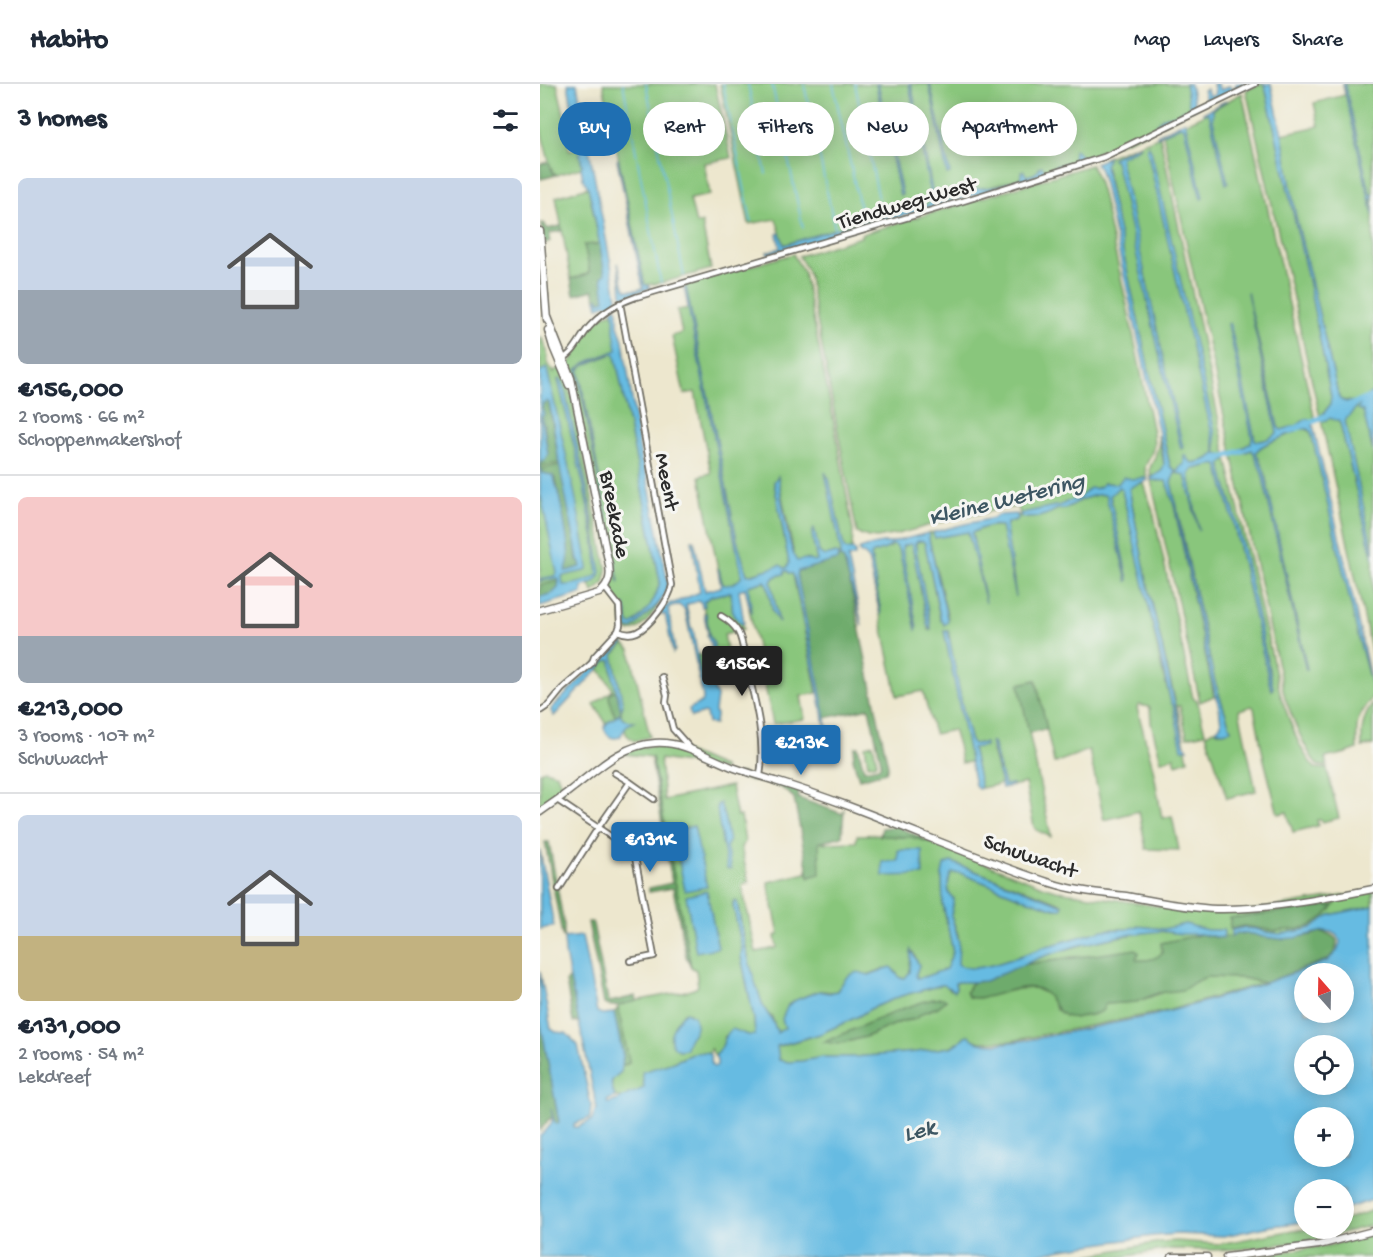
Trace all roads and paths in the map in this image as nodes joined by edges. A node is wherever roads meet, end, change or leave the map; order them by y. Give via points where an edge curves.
1 (1255, 84) edge
2 (540, 231) edge
3 (618, 304) junction
4 (560, 357) junction
5 (605, 588) junction
6 (540, 610) edge
7 (721, 616) dead end
8 (618, 631) junction
9 (662, 677) dead end
10 (540, 711) edge
11 (692, 750) junction
12 (615, 773) dead end
13 (760, 776) junction
14 (630, 782) junction
15 (654, 799) dead end
16 (557, 800) junction
17 (540, 812) edge
18 (598, 828) junction
19 (559, 889) dead end
20 (1373, 889) edge
21 (630, 960) dead end
22 (1373, 1231) edge
23 (1263, 1255) edge
24 (1172, 1257) edge
25 (1207, 1257) edge
26 (1226, 1257) edge

1 - 3 street, Tiendweg-West via 1102,158
2 - 4 street, Breekade via 547,317
3 - 4 street, Tiendweg-West via 589,327 573,350
3 - 8 street, Meent via 672,585 665,602 646,626 630,634
4 - 5 street, Breekade via 573,394 610,568
5 - 6 street
5 - 8 street, Breekade via 619,606
7 - 13 street via 739,633 760,732
8 - 10 street via 592,663
9 - 11 street, Schuwacht via 673,729
11 - 13 street, Schuwacht
11 - 16 street, Schuwacht via 654,743 633,748 607,761
12 - 14 street
13 - 20 street, Schuwacht via 1075,889 1228,909
14 - 15 street
14 - 18 street
16 - 17 street
16 - 18 street
18 - 19 street
18 - 21 street via 634,852 654,956
22 - 23 street
23 - 26 street
24 - 25 street

